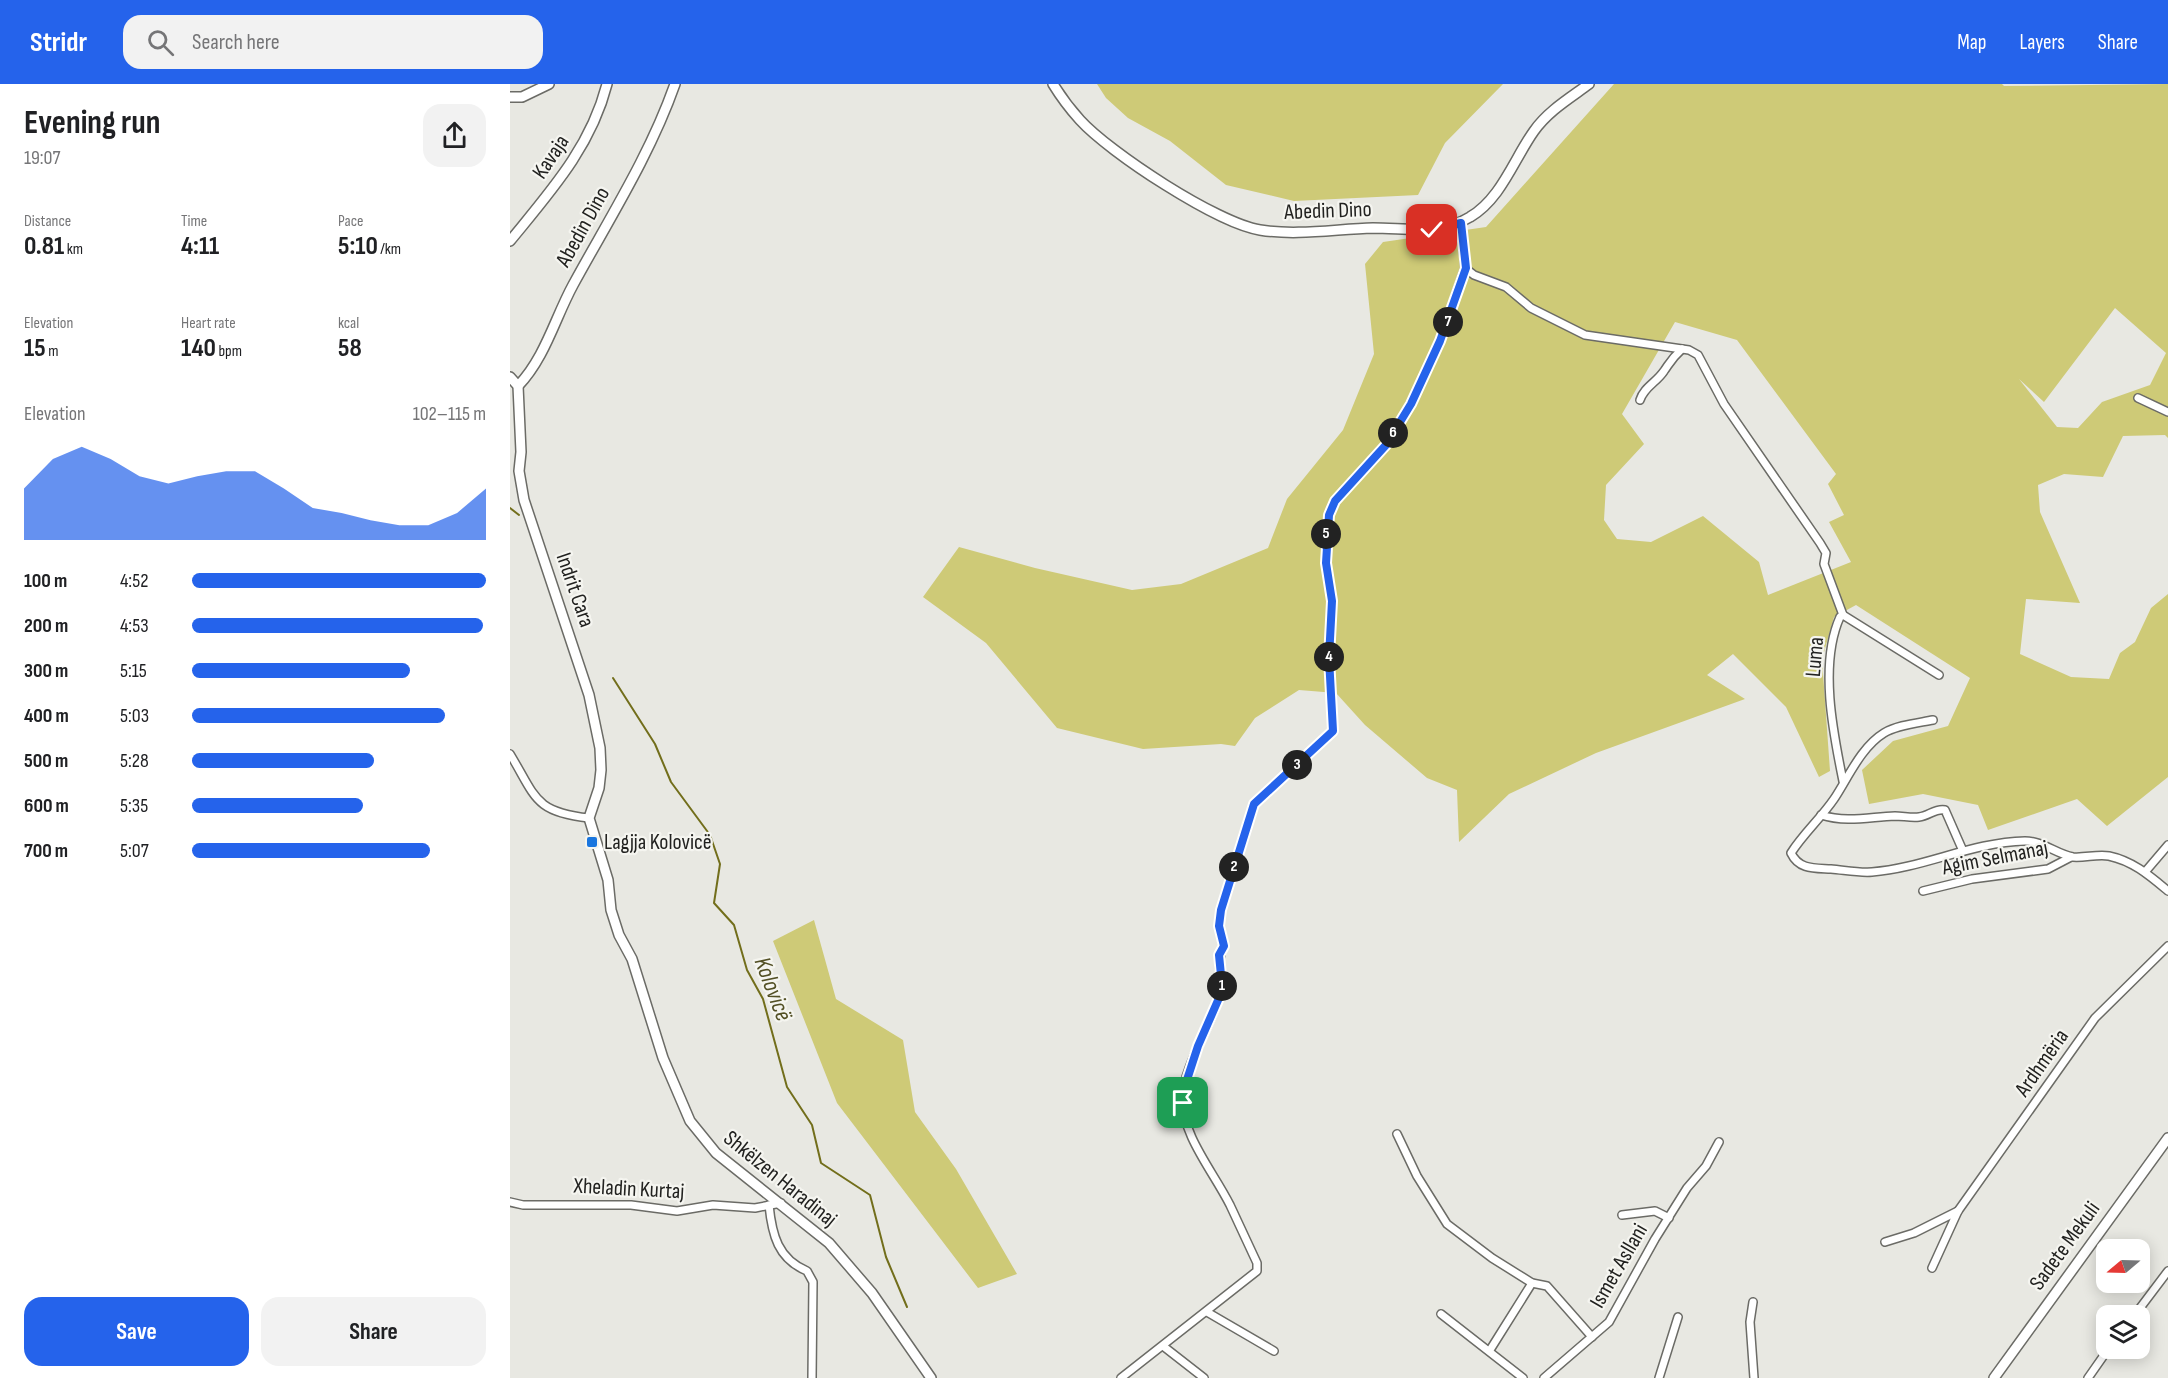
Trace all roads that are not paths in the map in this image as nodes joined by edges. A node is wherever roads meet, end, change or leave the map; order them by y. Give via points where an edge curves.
1 (549, 84) edge
2 (607, 84) edge
3 (675, 84) edge
4 (1053, 84) edge
5 (1589, 84) edge
6 (510, 97) edge
7 (1461, 223) junction
8 (510, 241) edge
9 (1466, 268) junction
10 (1682, 349) junction
11 (510, 377) edge
12 (518, 386) junction
13 (2138, 398) dead end
14 (1640, 400) dead end
15 (2168, 412) edge
16 (1843, 615) junction
17 (1939, 675) dead end
18 (1933, 720) dead end
19 (510, 754) edge
20 (1843, 781) junction
21 (1821, 815) junction
22 (589, 818) junction
23 (2168, 845) edge
24 (1964, 851) junction
25 (2071, 856) junction
26 (2145, 872) junction
27 (1923, 891) dead end
28 (2168, 891) edge
29 (2168, 946) edge
30 (1397, 1134) dead end
31 (2168, 1138) edge
32 (1719, 1142) dead end
33 (510, 1202) edge
34 (781, 1203) junction
35 (769, 1205) junction
36 (1958, 1211) junction
37 (1622, 1215) dead end
38 (1669, 1218) junction
39 (1886, 1242) dead end
40 (1932, 1268) dead end
41 (2168, 1271) edge
42 (1532, 1283) junction
43 (1753, 1302) dead end
44 (2142, 1305) edge
45 (1207, 1312) junction
46 (1440, 1314) dead end
47 (1678, 1317) dead end
48 (1593, 1337) junction
49 (1163, 1346) junction
50 (1490, 1350) junction
51 (1274, 1351) dead end
52 (2101, 1359) edge
53 (812, 1378) edge
54 (931, 1378) edge
55 (1121, 1378) edge
56 (1204, 1378) edge
57 (1523, 1378) edge
58 (1544, 1378) edge
59 (1659, 1378) edge
60 (1754, 1378) edge
61 (1994, 1378) edge
62 (2088, 1378) edge

1 - 6 street via 522,97
2 - 8 street, Kavaja via 594,124 580,150 554,189
3 - 12 street, Abedin Dino via 629,186 572,287 545,345
4 - 7 street, Abedin Dino via 1080,121 1105,143 1207,210 1234,223 1279,232 1376,228 1416,231
5 - 7 street, Abedin Dino via 1536,129 1488,202
7 - 9 street
9 - 10 street via 1506,287 1531,308 1585,335
9 - 45 street via 1444,331 1411,404 1386,445 1335,501 1329,515 1326,563 1332,601 1329,658 1333,731 1254,804 1221,910 1222,985 1182,1095 1195,1144 1230,1205 1258,1267
10 - 14 street via 1668,361
10 - 16 street via 1698,355 1724,404 1820,543
11 - 12 street
12 - 22 street, Indrit Cara via 519,471 524,500 589,694 600,748 599,788
13 - 15 street
16 - 17 street, Luma
16 - 20 street, Luma via 1834,631 1829,677
18 - 20 street via 1884,733
19 - 22 street via 536,800 556,813
20 - 21 street
21 - 24 street via 1855,821 1919,817 1945,810
21 - 24 street via 1791,853 1804,867 1869,872
22 - 34 street, Shkëlzen Haradinaj via 608,880 619,935 632,959 663,1058 690,1121 716,1154
23 - 26 street
24 - 25 street via 2025,841 2045,844
25 - 26 street via 2108,856
25 - 27 street, Agim Selmanaj via 2048,869 1972,879
26 - 28 street
29 - 36 street, Ardhmëria via 2095,1018
30 - 42 street via 1447,1224
31 - 61 street, Sadete Mekuli
32 - 38 street, Ismet Asllani
33 - 35 street, Xheladin Kurtaj via 631,1205 677,1211 713,1205 755,1209
34 - 35 street, Xheladin Kurtaj
34 - 54 street, Shkëlzen Haradinaj via 838,1253 872,1293
35 - 53 street via 771,1224 783,1256 807,1271 813,1282
36 - 39 street, Ardhmëria
36 - 40 street, Ardhmëria
37 - 38 street, Ismet Asllani via 1655,1211
38 - 48 street, Ismet Asllani via 1640,1264 1619,1309
41 - 44 street
42 - 48 street via 1547,1286
42 - 50 street
43 - 60 street via 1750,1322
45 - 49 street
45 - 51 street
46 - 50 street
47 - 59 street
48 - 58 street, Ismet Asllani
49 - 55 street
49 - 56 street
50 - 57 street
52 - 62 street

